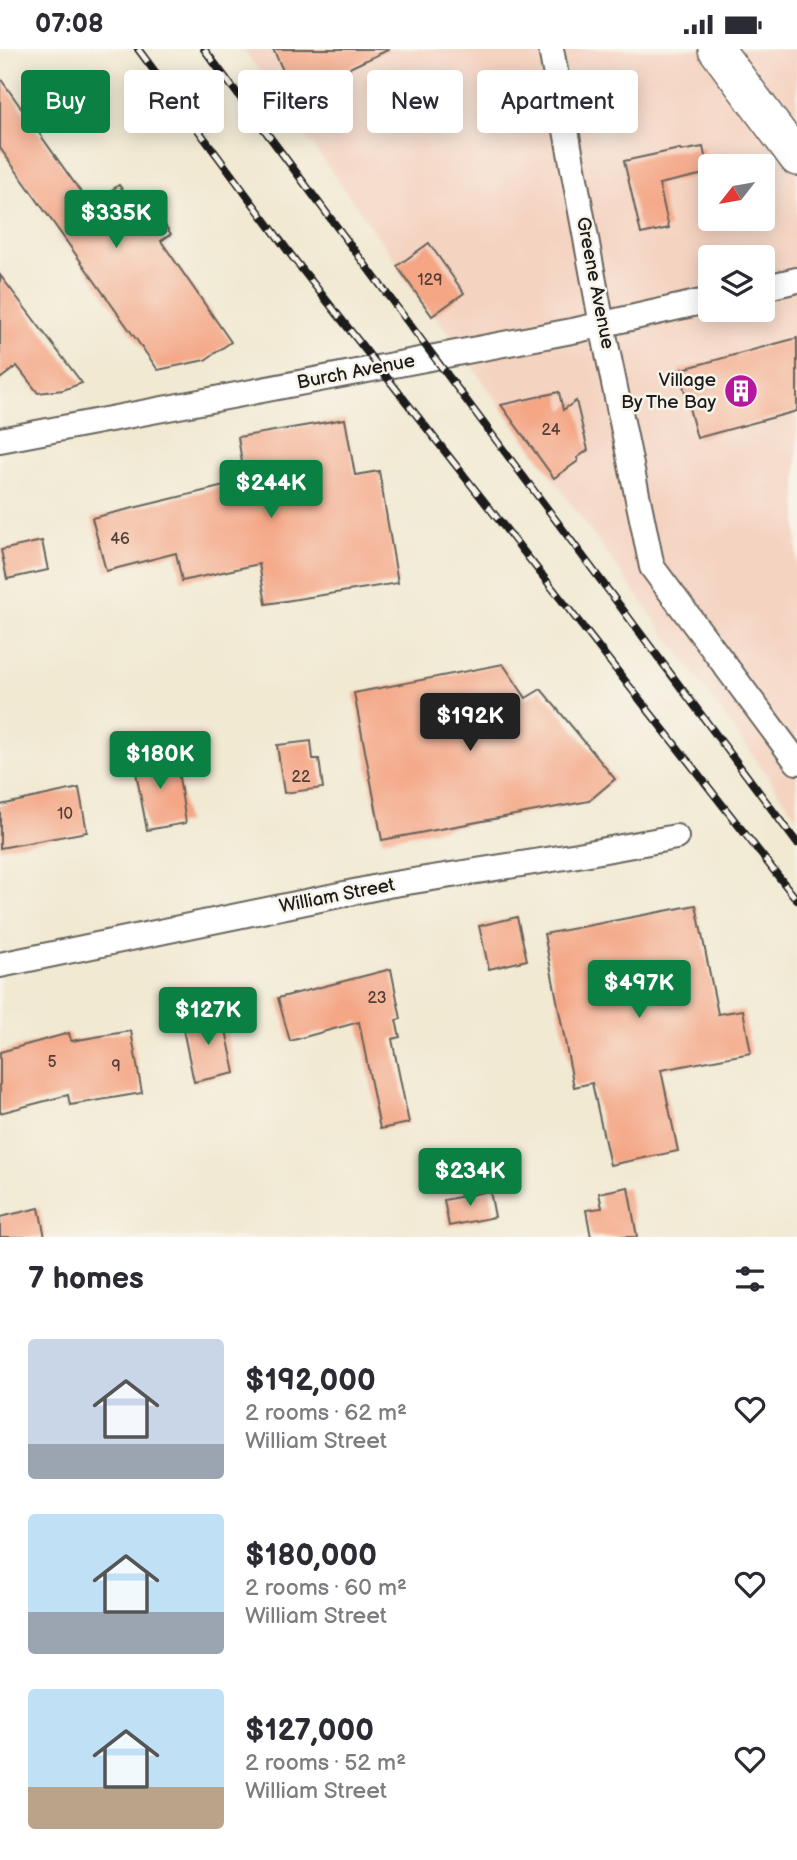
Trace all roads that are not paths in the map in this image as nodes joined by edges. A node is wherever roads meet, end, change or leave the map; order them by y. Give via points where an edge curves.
1 (551, 49) edge
2 (716, 49) edge
3 (797, 158) edge
4 (797, 280) edge
5 (775, 285) edge
6 (698, 303) edge
7 (602, 324) junction
8 (0, 440) edge
9 (797, 762) edge
10 (676, 837) dead end
11 (0, 965) edge

1 - 7 street, Greene Avenue
2 - 3 main road
4 - 5 street
6 - 7 street, Burch Avenue
7 - 8 street, Burch Avenue
7 - 9 street, Greene Avenue via 652,567
10 - 11 street, William Street via 388,885

